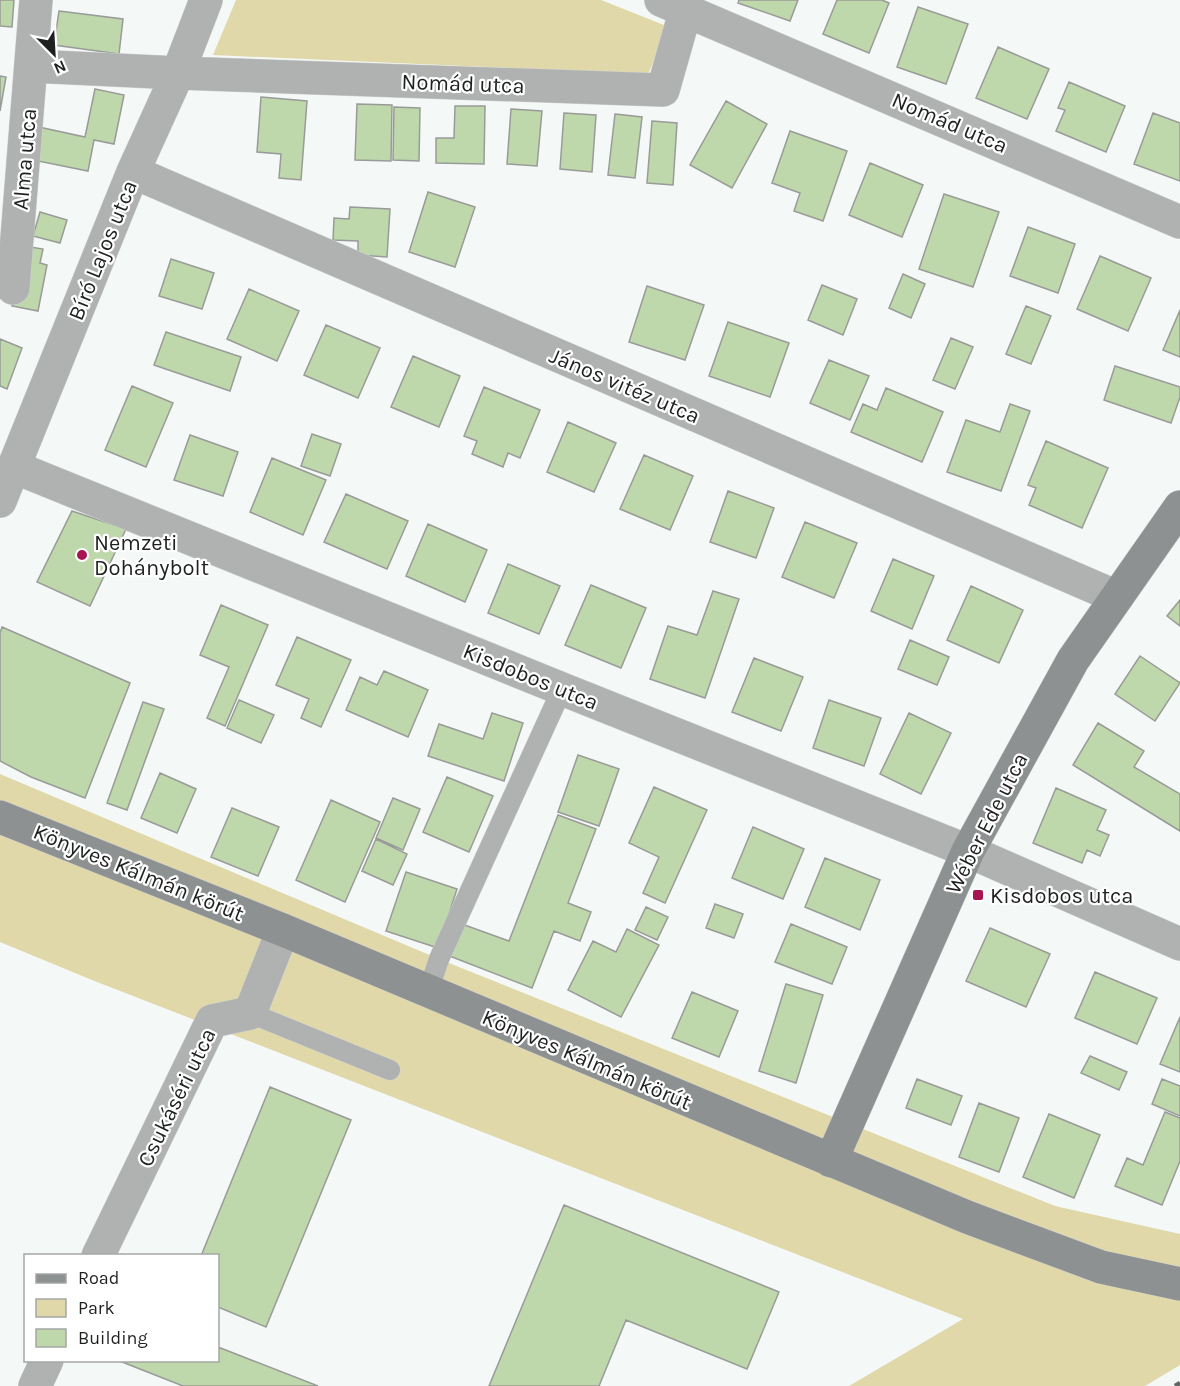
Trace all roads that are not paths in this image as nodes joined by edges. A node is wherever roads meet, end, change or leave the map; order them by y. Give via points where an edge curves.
1 (36, 0) edge
2 (206, 0) edge
3 (674, 5) edge
4 (32, 66) junction
5 (178, 73) junction
6 (133, 172) junction
7 (1180, 222) edge
8 (13, 288) dead end
9 (14, 467) junction
10 (0, 501) edge
11 (1180, 507) edge
12 (1117, 597) junction
13 (562, 689) junction
14 (0, 817) edge
15 (968, 851) junction
16 (283, 930) junction
17 (1180, 944) edge
18 (429, 992) junction
19 (250, 1013) junction
20 (390, 1070) dead end
21 (831, 1161) junction
22 (99, 1254) edge
23 (1180, 1284) edge
24 (46, 1362) edge
25 (35, 1386) edge

1 - 4 street, Alma utca
2 - 5 street, Bíró Lajos utca
3 - 5 street, Nomád utca via 663,90
3 - 7 street, Nomád utca
4 - 5 street
4 - 8 street, Alma utca
5 - 6 street, Bíró Lajos utca
6 - 9 street, Bíró Lajos utca
6 - 12 street, János vitéz utca
9 - 10 street, Bíró Lajos utca
9 - 13 street, Kisdobos utca
11 - 12 street, Wéber Ede utca
12 - 15 street, Wéber Ede utca via 1073,660
13 - 15 street, Kisdobos utca
13 - 18 lane via 439,959
14 - 16 street, Könyves Kálmán körút
15 - 17 street, Kisdobos utca
15 - 21 street, Wéber Ede utca
16 - 18 street, Könyves Kálmán körút
16 - 19 street
18 - 21 street, Könyves Kálmán körút
19 - 20 lane
19 - 22 street, Csukáséri utca via 212,1021
21 - 23 street, Könyves Kálmán körút via 1101,1267
24 - 25 street

